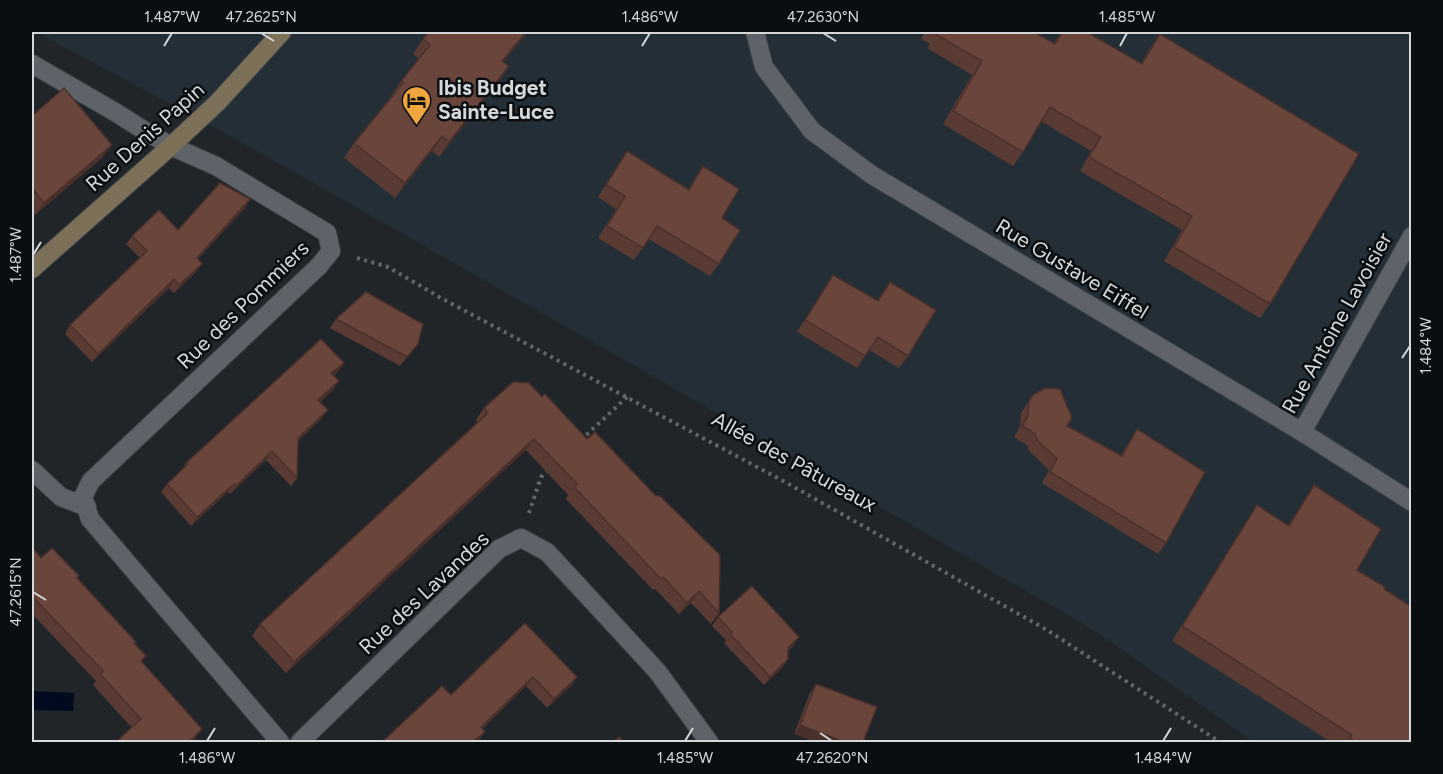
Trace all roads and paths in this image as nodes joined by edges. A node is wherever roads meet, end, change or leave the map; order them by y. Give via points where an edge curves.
1 (282, 32) edge
2 (755, 32) edge
3 (32, 64) edge
4 (171, 146) junction
5 (1412, 236) edge
6 (331, 250) junction
7 (32, 269) edge
8 (627, 397) junction
9 (1302, 432) junction
10 (576, 445) edge
11 (550, 469) edge
12 (32, 470) edge
13 (1412, 502) edge
14 (87, 507) junction
15 (521, 538) junction
16 (280, 742) edge
17 (300, 742) edge
18 (710, 742) edge
19 (1220, 742) edge

1 - 4 street, Rue Denis Papin via 217,104
2 - 9 street, Rue Gustave Eiffel via 764,67 820,138 872,175
3 - 4 street
4 - 6 street, Rue des Pommiers via 216,166 327,233
4 - 7 street, Rue Denis Papin
5 - 9 street, Rue Antoine Lavoisier
6 - 8 path, Allée des Pâtureaux via 388,267
6 - 14 street, Rue des Pommiers via 319,266 91,481 83,497
8 - 10 path
8 - 19 path, Allée des Pâtureaux via 1047,630
9 - 13 street, Rue Gustave Eiffel
11 - 15 path via 541,477
12 - 14 street via 61,497
14 - 16 street via 90,519
15 - 17 street, Rue des Lavandes via 498,549
15 - 18 street, Rue des Lavandes via 547,552 657,671

